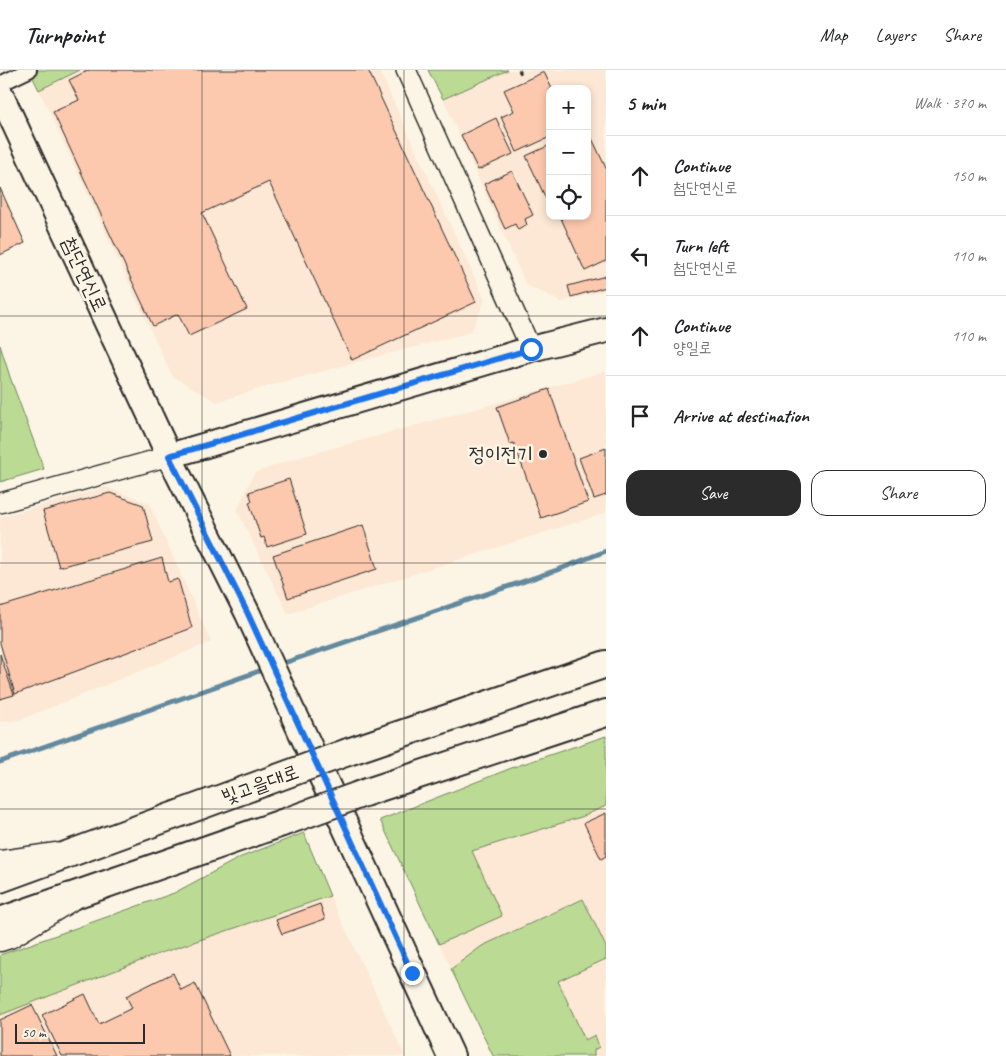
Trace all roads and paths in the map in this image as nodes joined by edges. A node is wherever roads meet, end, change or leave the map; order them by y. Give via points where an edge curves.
1 (29, 70) edge
2 (406, 70) edge
3 (0, 84) edge
4 (0, 93) edge
5 (606, 330) edge
6 (531, 349) junction
7 (169, 456) junction
8 (0, 503) edge
9 (606, 664) edge
10 (606, 713) edge
11 (295, 717) joint
12 (55, 857) junction
13 (0, 865) edge
14 (0, 879) edge
15 (68, 898) junction
16 (0, 921) edge
17 (0, 938) edge
18 (450, 1056) edge

1 - 3 street
2 - 6 street
4 - 7 street, 첨단연신로
5 - 6 street
6 - 7 street
7 - 8 street
7 - 11 street, 첨단연신로
9 - 12 main road, 빛고을대로, bridge
10 - 15 main road, bridge via 367,792
11 - 18 main road
12 - 13 highway
12 - 14 main road, 빛고을대로
15 - 16 main road
15 - 17 highway

